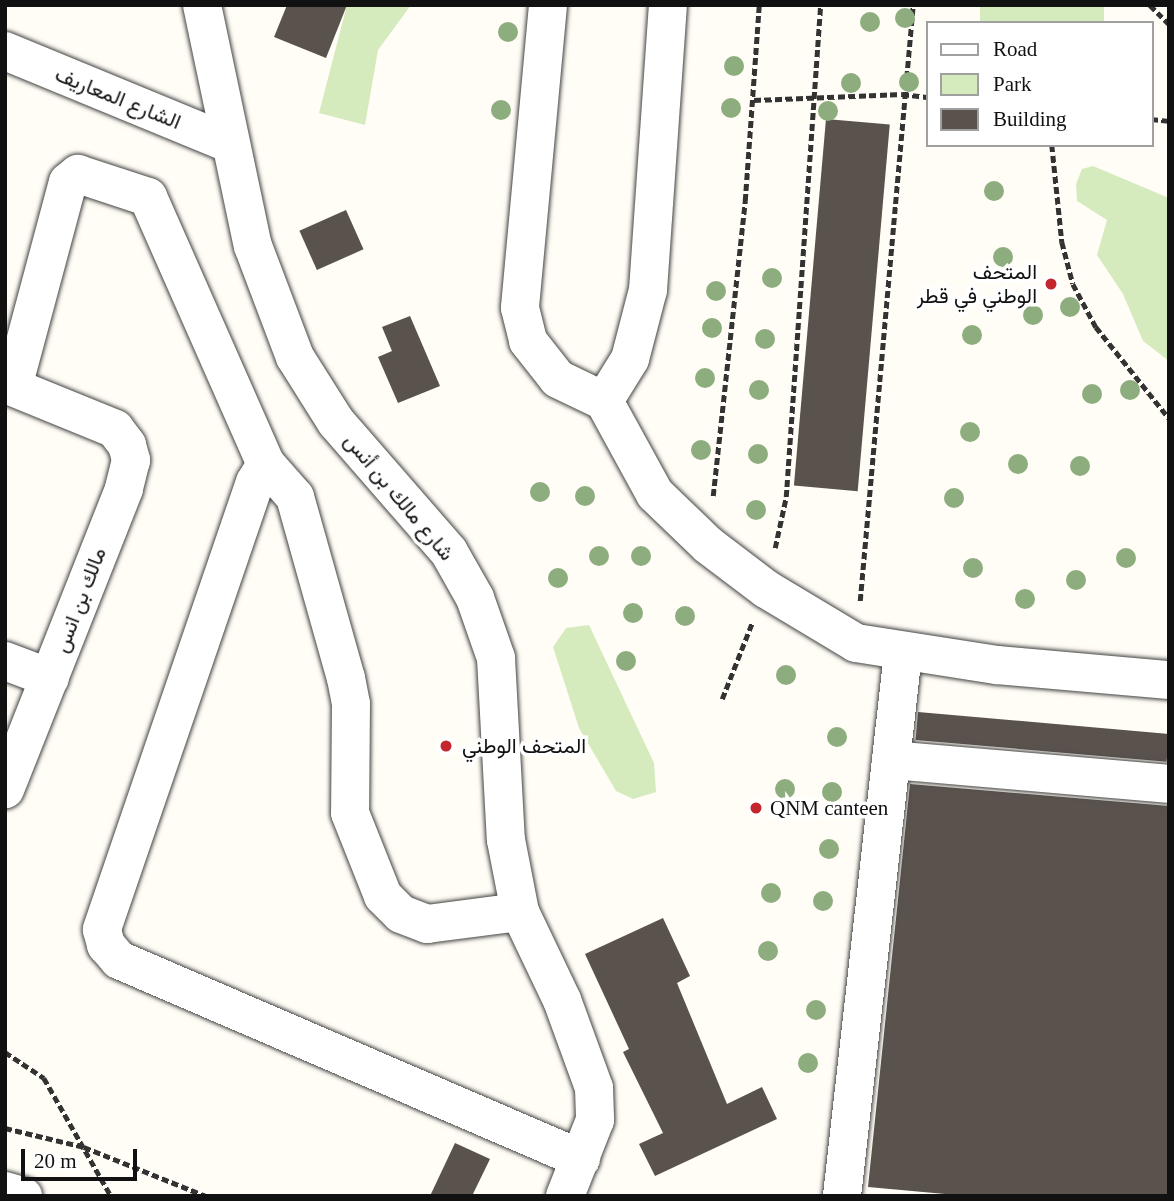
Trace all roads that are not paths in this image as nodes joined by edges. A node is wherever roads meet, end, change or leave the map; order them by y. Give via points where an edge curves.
1 (202, 5) edge
2 (548, 5) edge
3 (668, 5) edge
4 (5, 51) edge
5 (231, 144) junction
6 (9, 385) edge
7 (604, 401) junction
8 (266, 464) junction
9 (903, 653) junction
10 (5, 661) edge
11 (50, 678) junction
12 (1169, 680) edge
13 (891, 760) junction
14 (1169, 784) edge
15 (5, 789) edge
16 (520, 912) junction
17 (581, 1159) junction
18 (5, 1191) edge
19 (23, 1196) edge
20 (565, 1196) edge
21 (842, 1196) edge

1 - 5 street, شارع مالك بن أنس
2 - 7 street via 520,308 528,341 558,379
3 - 7 street via 648,290 630,359
4 - 5 street, الشارع المعاريف
5 - 16 street, شارع مالك بن أنس via 253,246 295,357 336,422 449,552 475,598 496,658 506,841
6 - 8 street via 68,182 78,174 148,197
6 - 11 street, مالك بن انس via 98,420 115,429 127,445 129,475
7 - 9 street via 655,494 708,545 766,589 856,643
8 - 16 street via 295,497 346,678 351,704 350,813 383,896 401,914 427,924
8 - 17 street via 255,482 102,930 106,945 119,960
9 - 12 street
9 - 13 street
10 - 11 street
11 - 15 street, مالك بن انس
13 - 14 street
13 - 21 street
16 - 17 street, شارع مالك بن أنس via 562,1000 594,1088 595,1120
17 - 20 street, شارع مالك بن أنس
18 - 19 street

